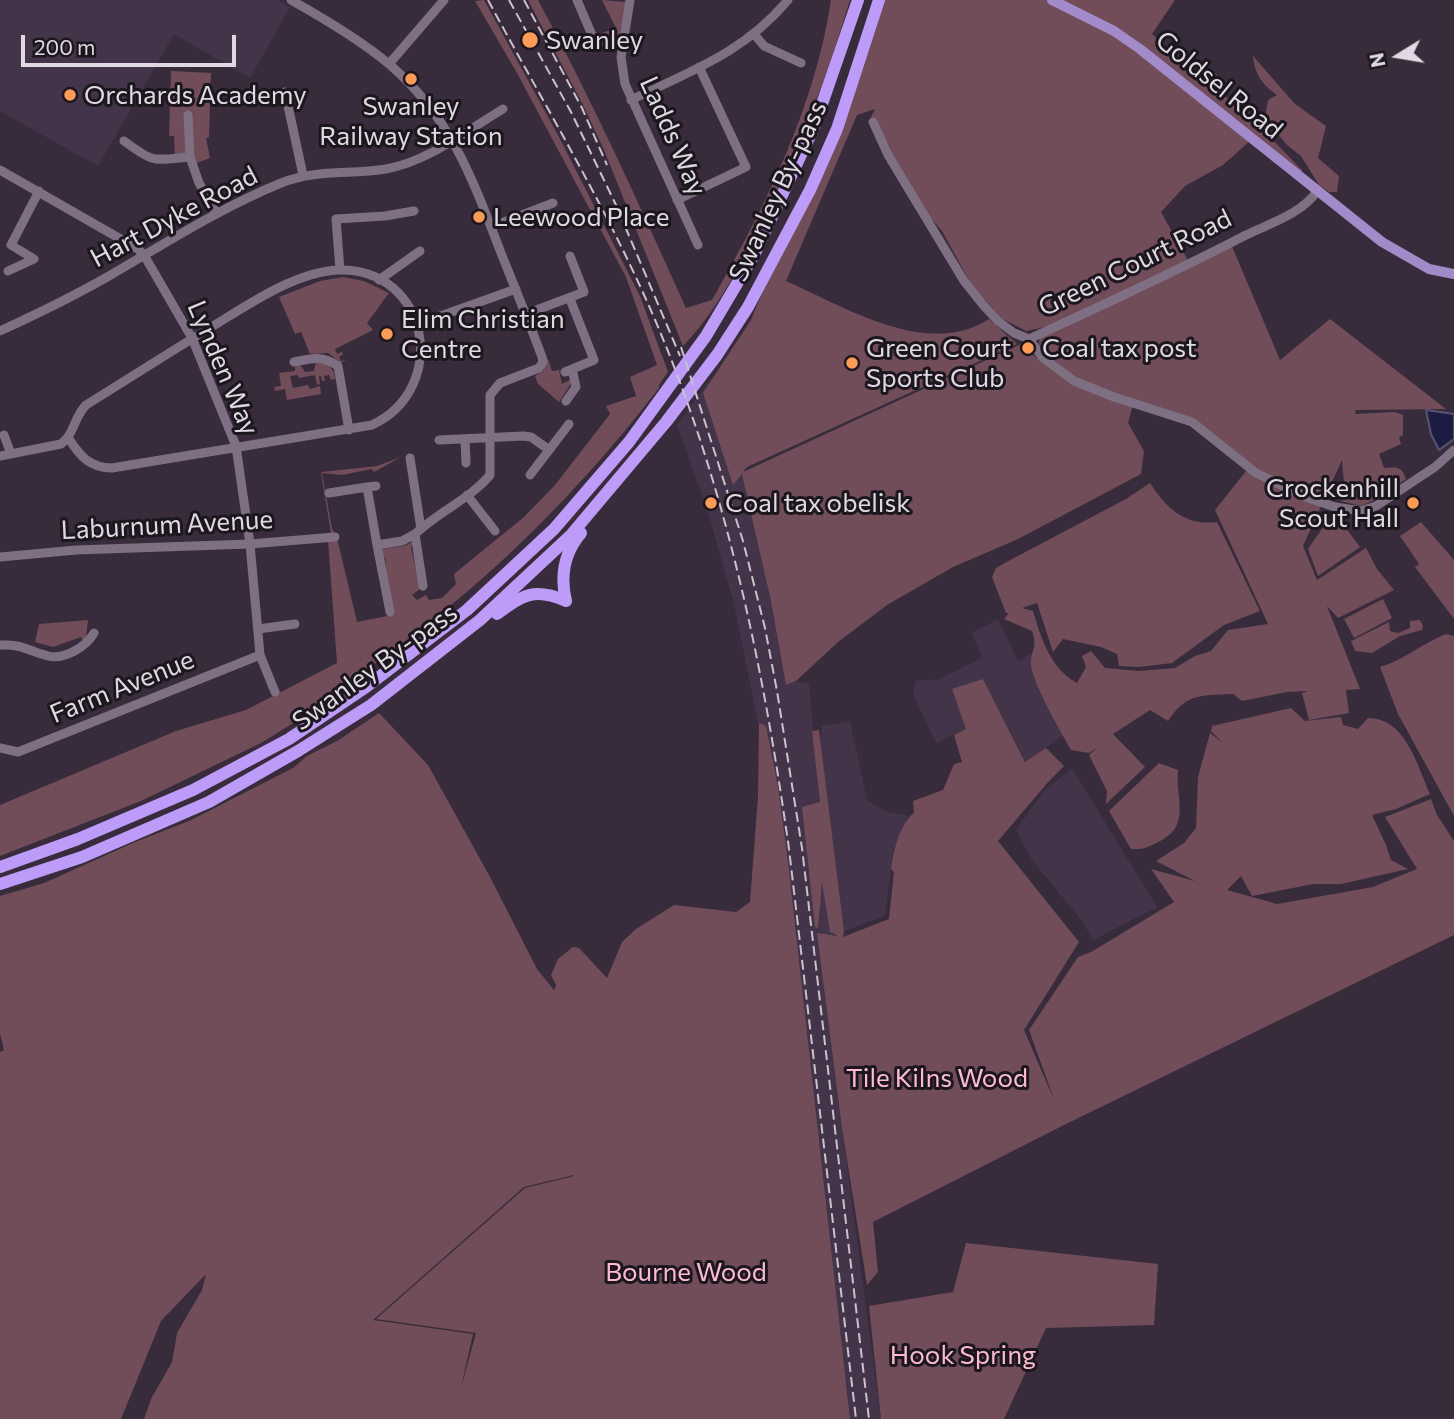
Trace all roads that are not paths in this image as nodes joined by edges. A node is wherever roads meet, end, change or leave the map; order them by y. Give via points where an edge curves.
1 (291, 0) edge
2 (444, 0) edge
3 (577, 0) edge
4 (630, 0) edge
5 (788, 0) edge
6 (858, 0) edge
7 (879, 0) edge
8 (1052, 0) edge
9 (755, 35) junction
10 (623, 44) junction
11 (802, 63) dead end
12 (389, 64) junction
13 (699, 67) junction
14 (285, 92) dead end
15 (631, 100) junction
16 (503, 109) dead end
17 (188, 115) dead end
18 (873, 122) dead end
19 (453, 139) junction
20 (124, 141) dead end
21 (190, 157) junction
22 (0, 170) edge
23 (303, 175) junction
24 (39, 191) junction
25 (1317, 191) junction
26 (677, 200) junction
27 (553, 203) dead end
28 (414, 211) dead end
29 (216, 212) junction
30 (491, 226) junction
31 (698, 245) dead end
32 (421, 251) dead end
33 (144, 255) junction
34 (570, 256) dead end
35 (340, 270) junction
36 (8, 271) dead end
37 (1454, 274) edge
38 (379, 280) junction
39 (516, 289) junction
40 (570, 299) junction
41 (526, 314) junction
42 (418, 324) junction
43 (0, 331) edge
44 (192, 338) junction
45 (1029, 340) junction
46 (293, 362) dead end
47 (566, 401) dead end
48 (670, 417) junction
49 (569, 424) dead end
50 (349, 430) junction
51 (4, 435) dead end
52 (491, 438) junction
53 (69, 439) junction
54 (465, 439) junction
55 (439, 440) dead end
56 (236, 446) junction
57 (548, 449) junction
58 (1454, 450) edge
59 (11, 454) junction
60 (0, 456) edge
61 (410, 458) dead end
62 (466, 463) dead end
63 (530, 475) dead end
64 (329, 493) dead end
65 (467, 495) junction
66 (418, 531) junction
67 (495, 531) dead end
68 (335, 537) dead end
69 (250, 544) junction
70 (377, 545) junction
71 (0, 557) edge
72 (424, 586) dead end
73 (390, 612) dead end
74 (295, 624) dead end
75 (258, 629) junction
76 (94, 633) dead end
77 (0, 645) edge
78 (260, 655) junction
79 (425, 663) junction
80 (275, 692) dead end
81 (0, 748) edge
82 (0, 867) edge
83 (0, 884) edge

1 - 12 street
2 - 12 street
3 - 10 street via 592,34 600,41
4 - 10 street, Ladds Way
5 - 9 street
6 - 82 highway, Swanley By-pass via 814,127 754,255 710,331 665,393 554,529 467,610 289,739 194,790
7 - 48 highway, Swanley By-pass via 837,129 810,190 748,307
8 - 25 main road, Goldsel Road via 1140,49
9 - 11 street via 764,46
9 - 13 street
10 - 15 street, Ladds Way via 622,73
12 - 19 street
13 - 15 street
13 - 26 street via 746,167
14 - 23 street
15 - 26 street, Ladds Way
16 - 19 street, Hart Dyke Road
17 - 21 street
18 - 45 street, Green Court Road via 964,281 998,321
19 - 23 street, Hart Dyke Road via 401,165
19 - 30 street
20 - 21 street via 148,159
21 - 29 street
22 - 24 street
23 - 29 street, Hart Dyke Road
24 - 33 street
24 - 36 street via 11,245 34,258
25 - 37 main road via 1405,257 1429,270
25 - 45 street, Green Court Road via 1305,205 1259,229
26 - 31 street, Ladds Way
27 - 30 street
28 - 35 street via 336,219
29 - 33 street, Hart Dyke Road
30 - 39 street
32 - 38 street
33 - 43 street, Hart Dyke Road
33 - 44 street, Lynden Way
34 - 40 street via 584,292
35 - 38 street
35 - 44 street via 267,293
38 - 42 street via 401,296
39 - 41 street
39 - 42 street
40 - 41 street
40 - 47 street via 594,360 569,370 576,387
41 - 52 street via 543,362 539,368 494,387 489,400
42 - 50 street via 422,349 407,398 383,420
44 - 53 street via 86,405 79,411
44 - 56 street, Lynden Way
45 - 58 street via 1042,357 1074,381 1192,422 1256,473 1335,507 1361,511 1376,506
46 - 50 street via 317,357 338,366
48 - 79 highway, Swanley By-pass via 570,536 480,620
48 - 79 highway via 656,443 573,542 562,573 566,601 547,593 524,595
49 - 57 street
50 - 56 street
51 - 59 street
52 - 54 street
52 - 57 street via 531,437
52 - 65 street via 491,475
53 - 56 street via 87,462 102,468
53 - 59 street
54 - 55 street
54 - 62 street
56 - 69 street, Lynden Way
57 - 63 street
59 - 60 street
61 - 66 street
64 - 70 street via 372,487
65 - 66 street
65 - 67 street
66 - 70 street via 402,541
66 - 72 street
68 - 69 street, Laburnum Avenue
69 - 71 street, Laburnum Avenue
69 - 75 street, Lynden Way
70 - 73 street
74 - 75 street
75 - 78 street, Lynden Way
76 - 77 street via 88,643 60,656 49,657 17,644
78 - 80 street, Lynden Way
78 - 81 street, Farm Avenue via 18,752
79 - 83 highway, Swanley By-pass via 371,705 209,803 82,857

